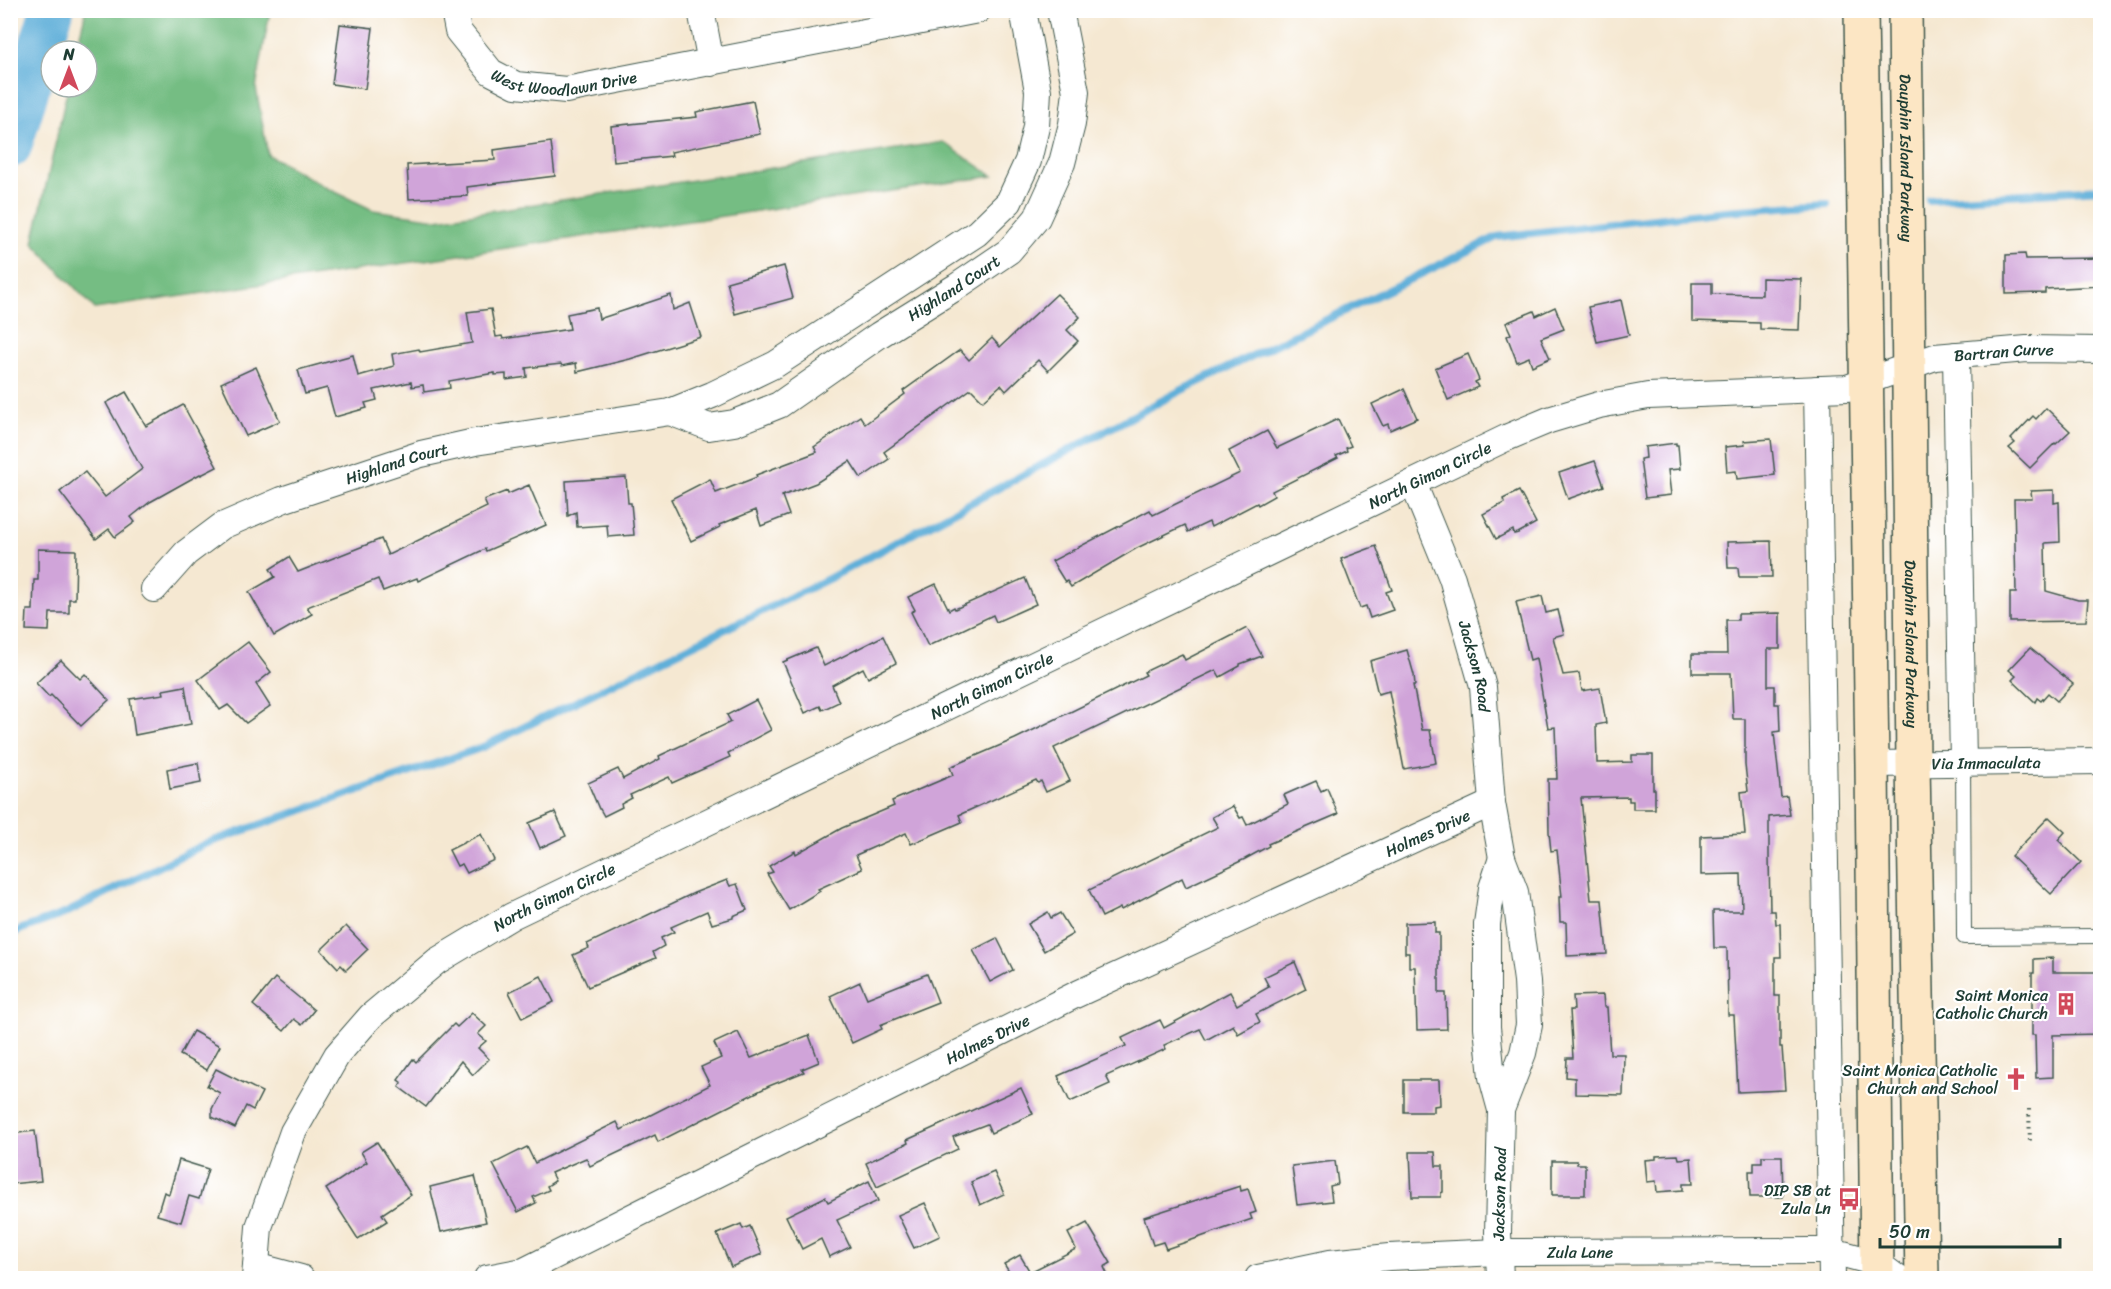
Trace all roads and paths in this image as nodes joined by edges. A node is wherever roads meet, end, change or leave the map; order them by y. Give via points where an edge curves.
1 (454, 10) edge
2 (701, 10) edge
3 (978, 10) edge
4 (1023, 10) edge
5 (1060, 10) edge
6 (1861, 10) edge
7 (1905, 10) edge
8 (711, 63) junction
9 (2100, 350) edge
10 (1956, 355) junction
11 (1909, 367) junction
12 (1867, 381) junction
13 (1817, 389) junction
14 (670, 412) junction
15 (1413, 483) junction
16 (154, 589) dead end
17 (2100, 761) edge
18 (1963, 763) junction
19 (1872, 764) junction
20 (1914, 764) junction
21 (1492, 802) junction
22 (1502, 858) junction
23 (2100, 936) edge
24 (2030, 1109) dead end
25 (1501, 1110) junction
26 (2030, 1143) dead end
27 (1832, 1251) junction
28 (1499, 1252) junction
29 (556, 1267) edge
30 (255, 1272) edge
31 (1883, 1273) edge
32 (301, 1278) edge
33 (487, 1278) edge
34 (1258, 1278) edge
35 (1500, 1278) edge
36 (1832, 1278) edge
37 (1922, 1278) edge

1 - 8 street, West Woodlawn Drive via 458,31 491,72 516,85 566,90
2 - 8 street
3 - 8 street, West Woodlawn Drive
4 - 14 street, Highland Court via 1038,91 1036,127 1028,161 1009,202 977,233 776,364
5 - 14 street, Highland Court via 1076,92 1072,124 1062,163 1037,218 1009,251 779,405 734,423 709,427
6 - 12 main road
7 - 11 main road, Dauphin Island Parkway
9 - 10 street, Bartran Curve via 2027,349
10 - 11 street, Bartran Curve via 1935,357
10 - 18 street
11 - 12 street, North Gimon Circle
11 - 20 main road, Dauphin Island Parkway
12 - 13 street, North Gimon Circle via 1847,388
12 - 19 main road
13 - 15 street, North Gimon Circle via 1648,396 1599,405 1549,420
13 - 27 street
14 - 16 street, Highland Court via 421,454 282,500 222,526 186,553
15 - 21 street, Jackson Road via 1452,578 1483,687
15 - 30 street, North Gimon Circle via 512,916 437,962 371,1016 337,1055 293,1132 259,1227
17 - 18 street, Via Immaculata
18 - 20 street, Via Immaculata
18 - 23 lane via 1964,937
19 - 20 street, Via Immaculata
19 - 31 main road
20 - 37 main road, Dauphin Island Parkway
21 - 22 street, Jackson Road
21 - 29 street, Holmes Drive via 1075,995
22 - 25 street, Jackson Road via 1492,888 1487,924 1487,1027 1492,1077
22 - 25 street, Jackson Road via 1515,892 1527,981 1528,1025 1523,1053
24 - 26 path
25 - 28 street, Jackson Road
27 - 28 street, Zula Lane
27 - 31 street, Zula Lane
27 - 36 street
28 - 34 street, Zula Lane via 1342,1262
28 - 35 street, Jackson Road
29 - 33 street, Holmes Drive
30 - 32 street

